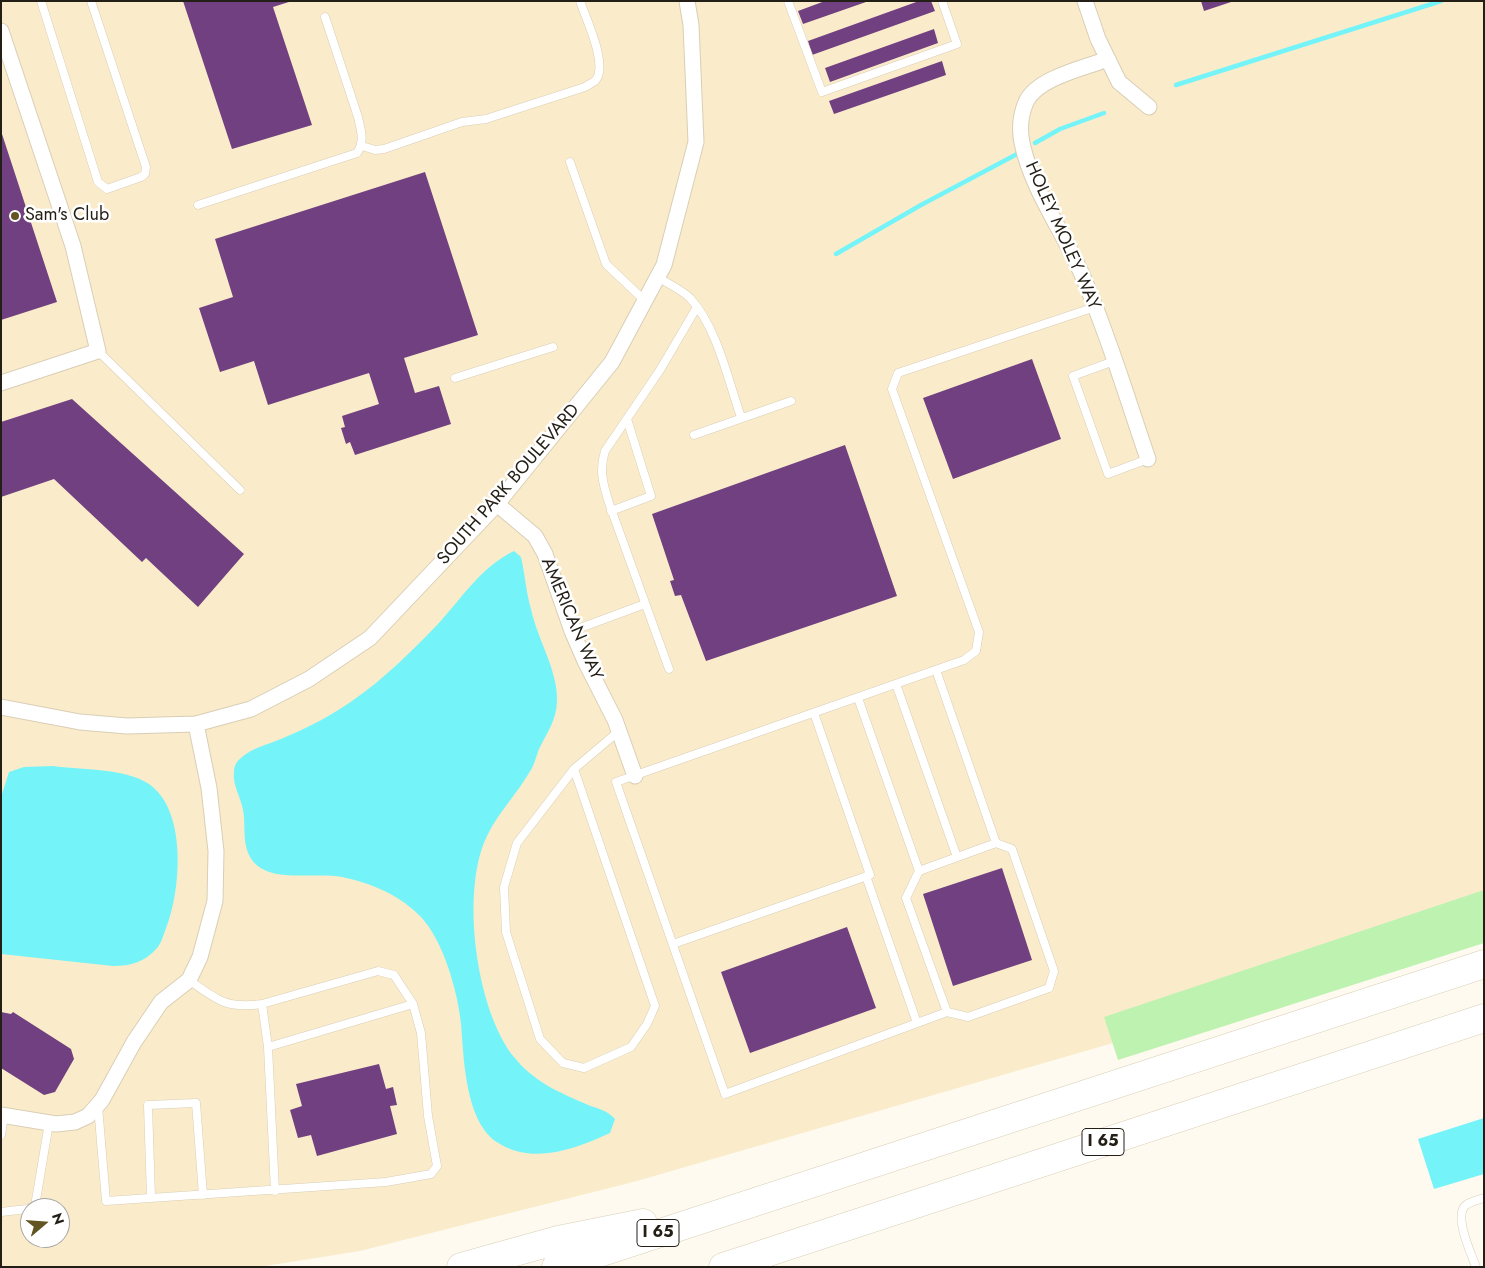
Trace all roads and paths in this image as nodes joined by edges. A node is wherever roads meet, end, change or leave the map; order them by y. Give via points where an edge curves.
1 (40, 1) edge
2 (91, 1) edge
3 (580, 1) edge
4 (687, 1) edge
5 (788, 1) edge
6 (942, 1) edge
7 (1085, 1) edge
8 (325, 17) dead end
9 (1, 31) edge
10 (1108, 59) junction
11 (1149, 107) dead end
12 (362, 146) junction
13 (570, 162) dead end
14 (198, 205) dead end
15 (658, 277) junction
16 (645, 301) junction
17 (697, 307) junction
18 (1095, 307) junction
19 (553, 347) dead end
20 (98, 351) junction
21 (1114, 361) junction
22 (455, 378) dead end
23 (1, 384) edge
24 (791, 400) dead end
25 (741, 417) junction
26 (627, 419) junction
27 (694, 436) dead end
28 (1148, 459) joint
29 (240, 490) dead end
30 (497, 504) junction
31 (611, 511) junction
32 (645, 604) junction
33 (572, 630) junction
34 (669, 669) dead end
35 (936, 670) junction
36 (896, 684) junction
37 (858, 698) junction
38 (1, 708) edge
39 (814, 713) junction
40 (196, 724) junction
41 (619, 731) junction
42 (574, 769) junction
43 (635, 776) junction
44 (996, 843) junction
45 (957, 857) junction
46 (918, 871) junction
47 (866, 876) junction
48 (673, 944) junction
49 (1484, 964) edge
50 (189, 980) junction
51 (262, 1004) junction
52 (413, 1004) junction
53 (947, 1012) junction
54 (1484, 1018) edge
55 (917, 1023) junction
56 (268, 1047) junction
57 (98, 1105) junction
58 (3, 1115) edge
59 (49, 1123) junction
60 (1, 1135) edge
61 (275, 1190) junction
62 (203, 1195) junction
63 (151, 1198) junction
64 (1484, 1198) edge
65 (760, 1199) junction
66 (1, 1212) edge
67 (461, 1267) edge
68 (556, 1267) edge
69 (723, 1267) edge
70 (1476, 1267) edge

1 - 2 lane via 98,182 107,189 141,177 146,167
3 - 12 lane via 601,68 596,80 584,87 495,116 462,122 384,149
4 - 15 street, SOUTH PARK BOULEVARD via 696,142 664,265
5 - 6 lane via 822,92 957,44
7 - 10 street
8 - 12 lane via 358,118
9 - 20 street via 73,246
10 - 11 street via 1119,82
10 - 18 street, HOLEY MOLEY WAY via 1048,81 1034,91 1027,100 1019,127 1037,188
12 - 14 lane via 357,153
13 - 16 lane via 606,264
15 - 16 street, SOUTH PARK BOULEVARD
15 - 17 lane via 688,296
16 - 30 street, SOUTH PARK BOULEVARD via 612,362
17 - 25 lane via 712,334
17 - 26 lane
18 - 21 street, HOLEY MOLEY WAY
18 - 35 lane via 898,372 892,389 979,632 976,651 964,660
19 - 22 lane
20 - 23 street
20 - 29 lane
21 - 28 street, HOLEY MOLEY WAY
21 - 28 lane via 1073,376 1108,474
24 - 25 lane
25 - 27 lane
26 - 31 lane via 604,451 601,464 601,478
26 - 31 lane via 651,496
30 - 33 street, AMERICAN WAY via 536,536
30 - 40 street, SOUTH PARK BOULEVARD via 370,638 309,680 251,709
31 - 32 lane
32 - 33 lane
32 - 34 lane
33 - 41 street, AMERICAN WAY
35 - 36 lane
35 - 44 lane
36 - 37 lane
36 - 45 lane
37 - 39 lane
37 - 46 lane
38 - 40 street, SOUTH PARK BOULEVARD via 80,722 127,726
39 - 43 lane
39 - 47 lane via 870,875
40 - 50 street via 209,788 216,859 215,901 200,957
41 - 42 lane
41 - 43 street, AMERICAN WAY
42 - 42 lane via 655,1006 631,1047 584,1068 563,1062 540,1039 506,932 504,888 518,842
43 - 48 lane via 616,782
44 - 45 lane
44 - 53 lane via 1012,849 1054,971 1049,988 968,1017
45 - 46 lane
46 - 53 lane via 906,898
47 - 48 lane
47 - 55 lane
48 - 55 lane via 726,1094
49 - 65 highway, I 65
50 - 51 lane via 229,1005
50 - 57 street via 161,1002
51 - 52 lane via 378,971 394,976
51 - 56 lane
52 - 56 lane
52 - 61 lane via 421,1033 428,1116 437,1166 431,1174 386,1182
53 - 55 lane
54 - 69 highway, I 65
56 - 61 lane
57 - 59 street via 88,1116 75,1122
57 - 63 lane via 106,1201
58 - 59 street
58 - 60 lane
59 - 66 lane via 35,1206
61 - 62 lane
62 - 63 lane
62 - 63 lane via 196,1103 148,1105
64 - 70 lane via 1470,1202 1461,1214
65 - 67 highway via 558,1240
65 - 68 highway, I 65

